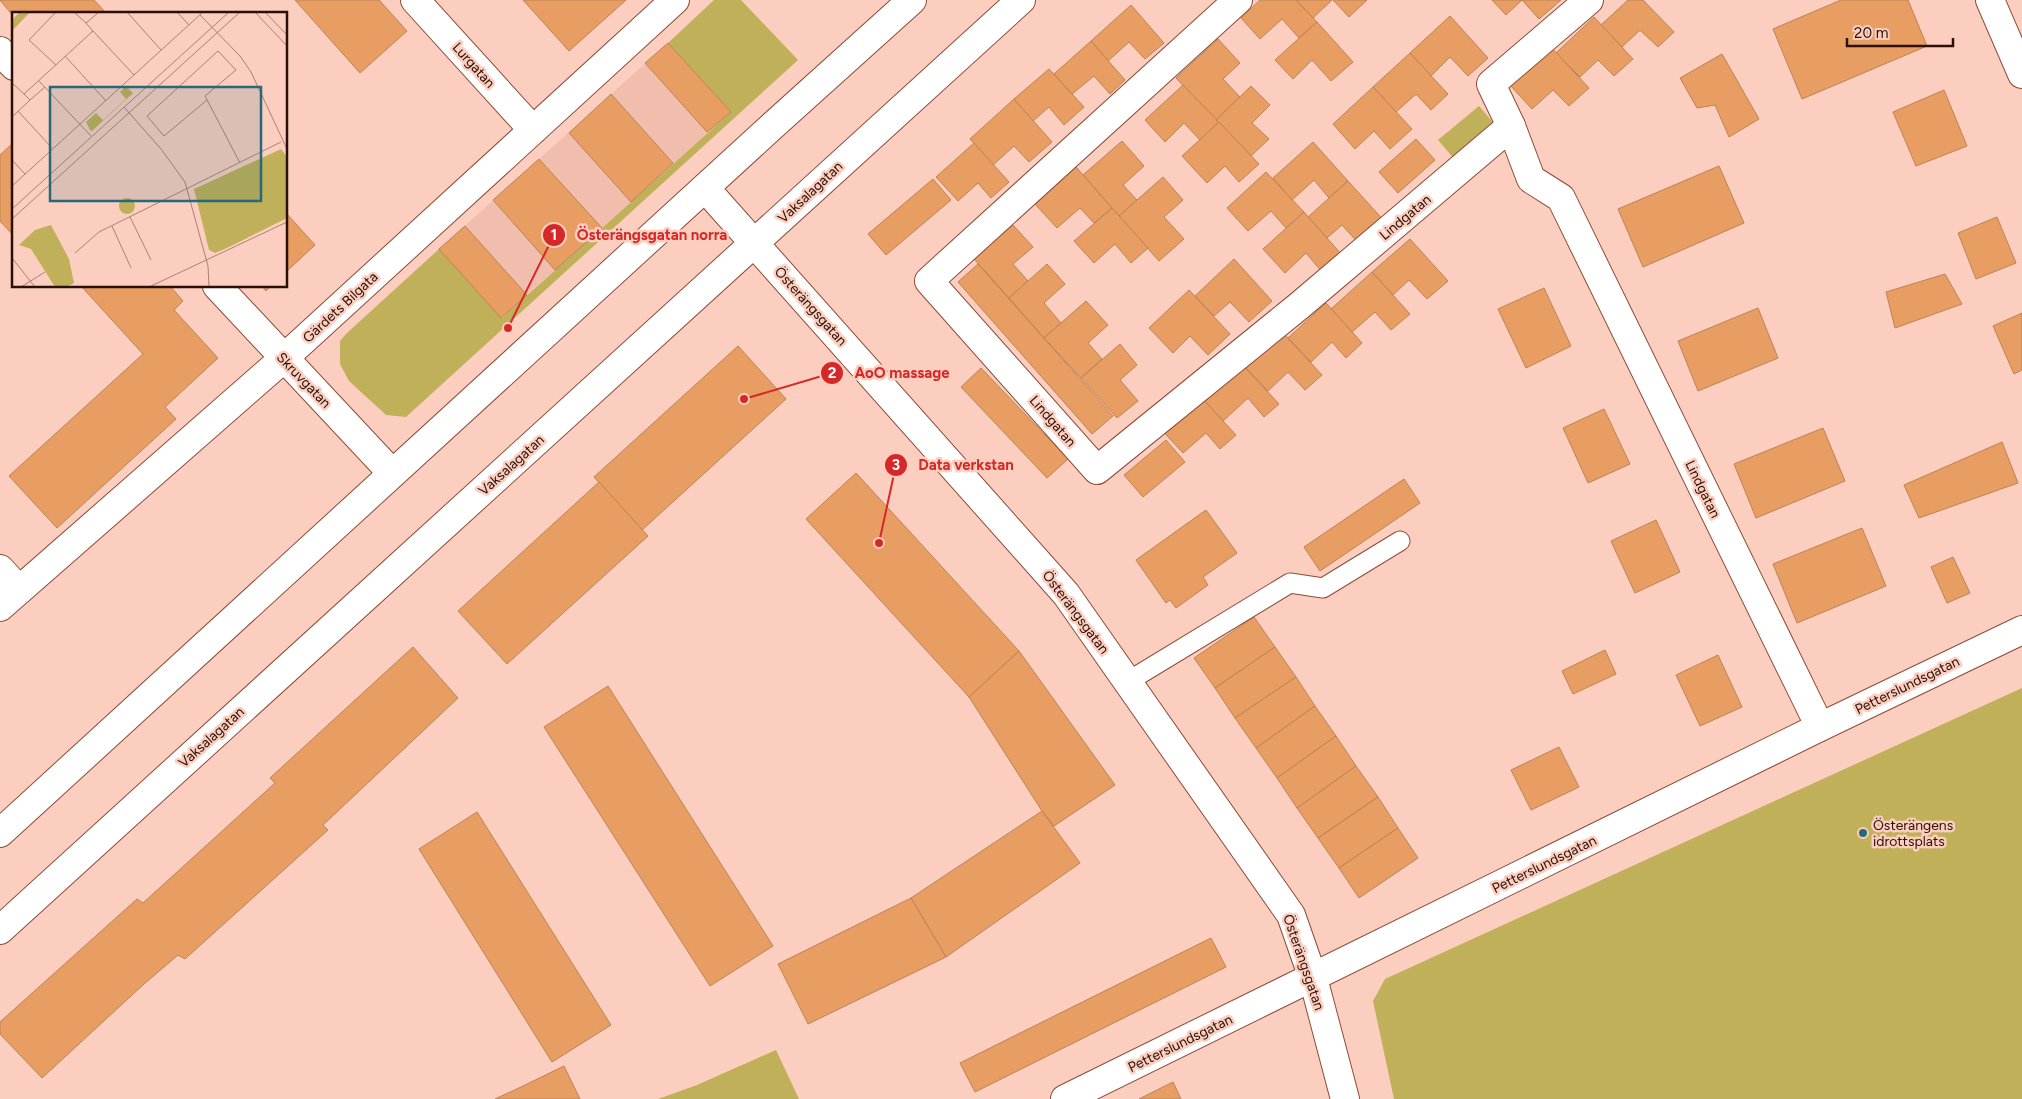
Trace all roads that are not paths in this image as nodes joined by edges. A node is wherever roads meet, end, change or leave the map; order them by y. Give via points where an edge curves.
1 (414, 0) edge
2 (675, 0) edge
3 (912, 0) edge
4 (1021, 0) edge
5 (1238, 0) edge
6 (1589, 0) edge
7 (1990, 0) edge
8 (0, 51) edge
9 (12, 64) edge
10 (2022, 74) edge
11 (1511, 126) junction
12 (533, 130) junction
13 (705, 188) junction
14 (755, 244) junction
15 (218, 288) edge
16 (284, 359) junction
17 (392, 473) junction
18 (1400, 541) dead end
19 (0, 569) edge
20 (9, 598) edge
21 (2022, 630) edge
22 (1127, 682) junction
23 (1820, 727) junction
24 (0, 833) edge
25 (0, 930) edge
26 (1313, 978) junction
27 (1066, 1099) edge
28 (1345, 1099) edge

1 - 12 street, Lurgatan
2 - 12 street, Gärdets Bilgata
3 - 13 street
4 - 14 street, Vaksalagatan
5 - 11 street, Lindgatan via 929,280 1096,470 1299,306
6 - 11 street, Lindgatan via 1491,84
7 - 10 street
8 - 9 street
11 - 23 street, Lindgatan via 1531,179 1560,198
12 - 16 street, Gärdets Bilgata
13 - 14 street, Österängsgatan
13 - 17 street
14 - 22 street, Österängsgatan via 1066,594
14 - 25 street, Vaksalagatan
15 - 16 street, Skruvgatan
16 - 17 street, Skruvgatan
16 - 20 street, Gärdets Bilgata
17 - 24 street
18 - 22 lane via 1323,588 1290,583
19 - 20 street
21 - 23 street, Petterslundsgatan
22 - 26 street, Österängsgatan via 1291,915
23 - 26 street, Petterslundsgatan
26 - 27 street, Petterslundsgatan
26 - 28 street, Österängsgatan

